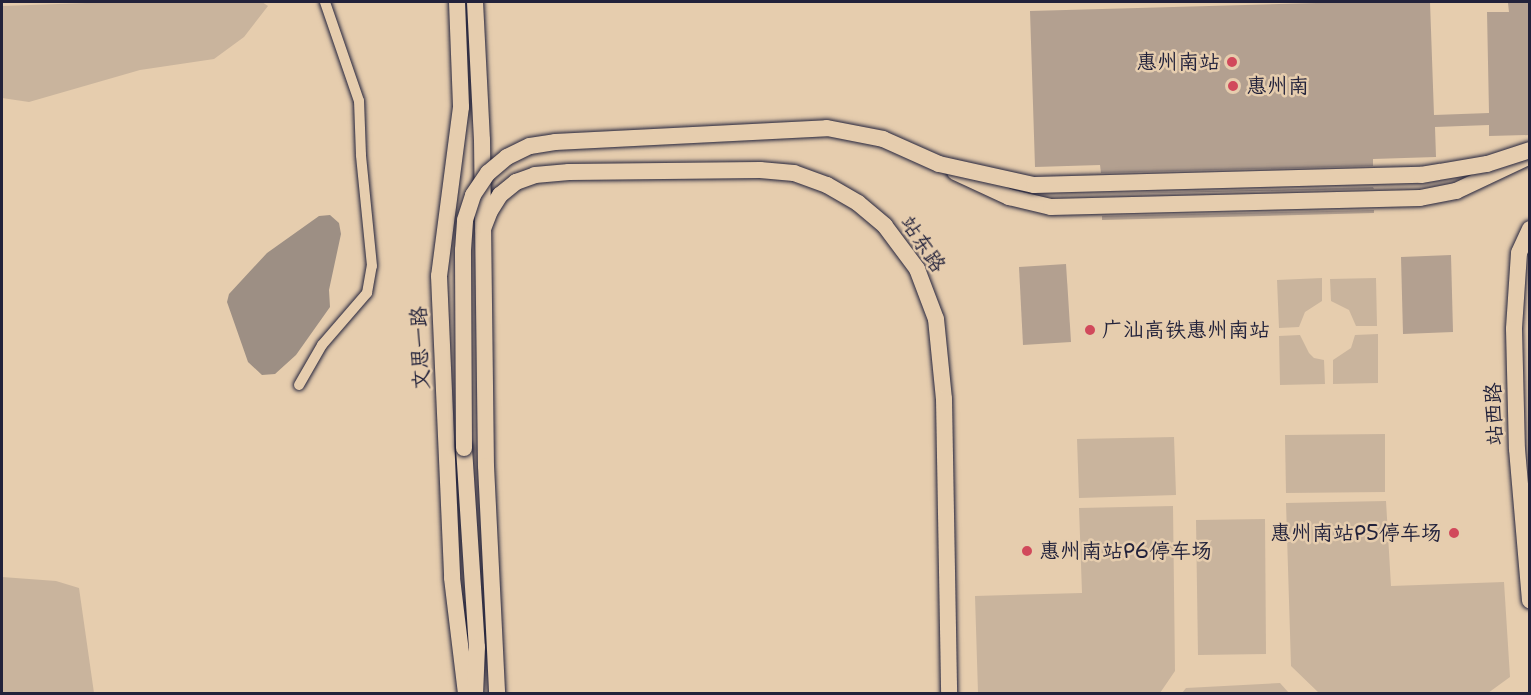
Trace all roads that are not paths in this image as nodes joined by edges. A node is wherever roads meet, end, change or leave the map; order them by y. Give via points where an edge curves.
1 (325, 2) edge
2 (457, 2) edge
3 (475, 2) edge
4 (1530, 150) edge
5 (1530, 156) edge
6 (939, 164) junction
7 (483, 229) junction
8 (1530, 229) edge
9 (298, 385) dead end
10 (1530, 600) edge
11 (466, 693) edge
12 (475, 693) edge
13 (496, 693) edge
14 (949, 693) edge

1 - 9 street via 360,101 372,266 367,293 322,345
2 - 11 street, 文思一路 via 461,107 439,276 452,578
3 - 7 street
4 - 6 street, bridge via 1487,164 1421,175 1034,185
5 - 6 street, bridge via 1456,191 1420,198 1051,207 1010,197
6 - 12 street, bridge via 883,139 828,128 555,142 530,146 507,157 480,183 465,220 464,448 477,647
7 - 13 street via 486,466
7 - 14 street, 站东路 via 501,195 516,182 535,175 760,170 794,173 827,185 858,203 885,226 917,268 936,319 944,399
8 - 10 street, 站西路 via 1518,253 1514,329 1517,449

